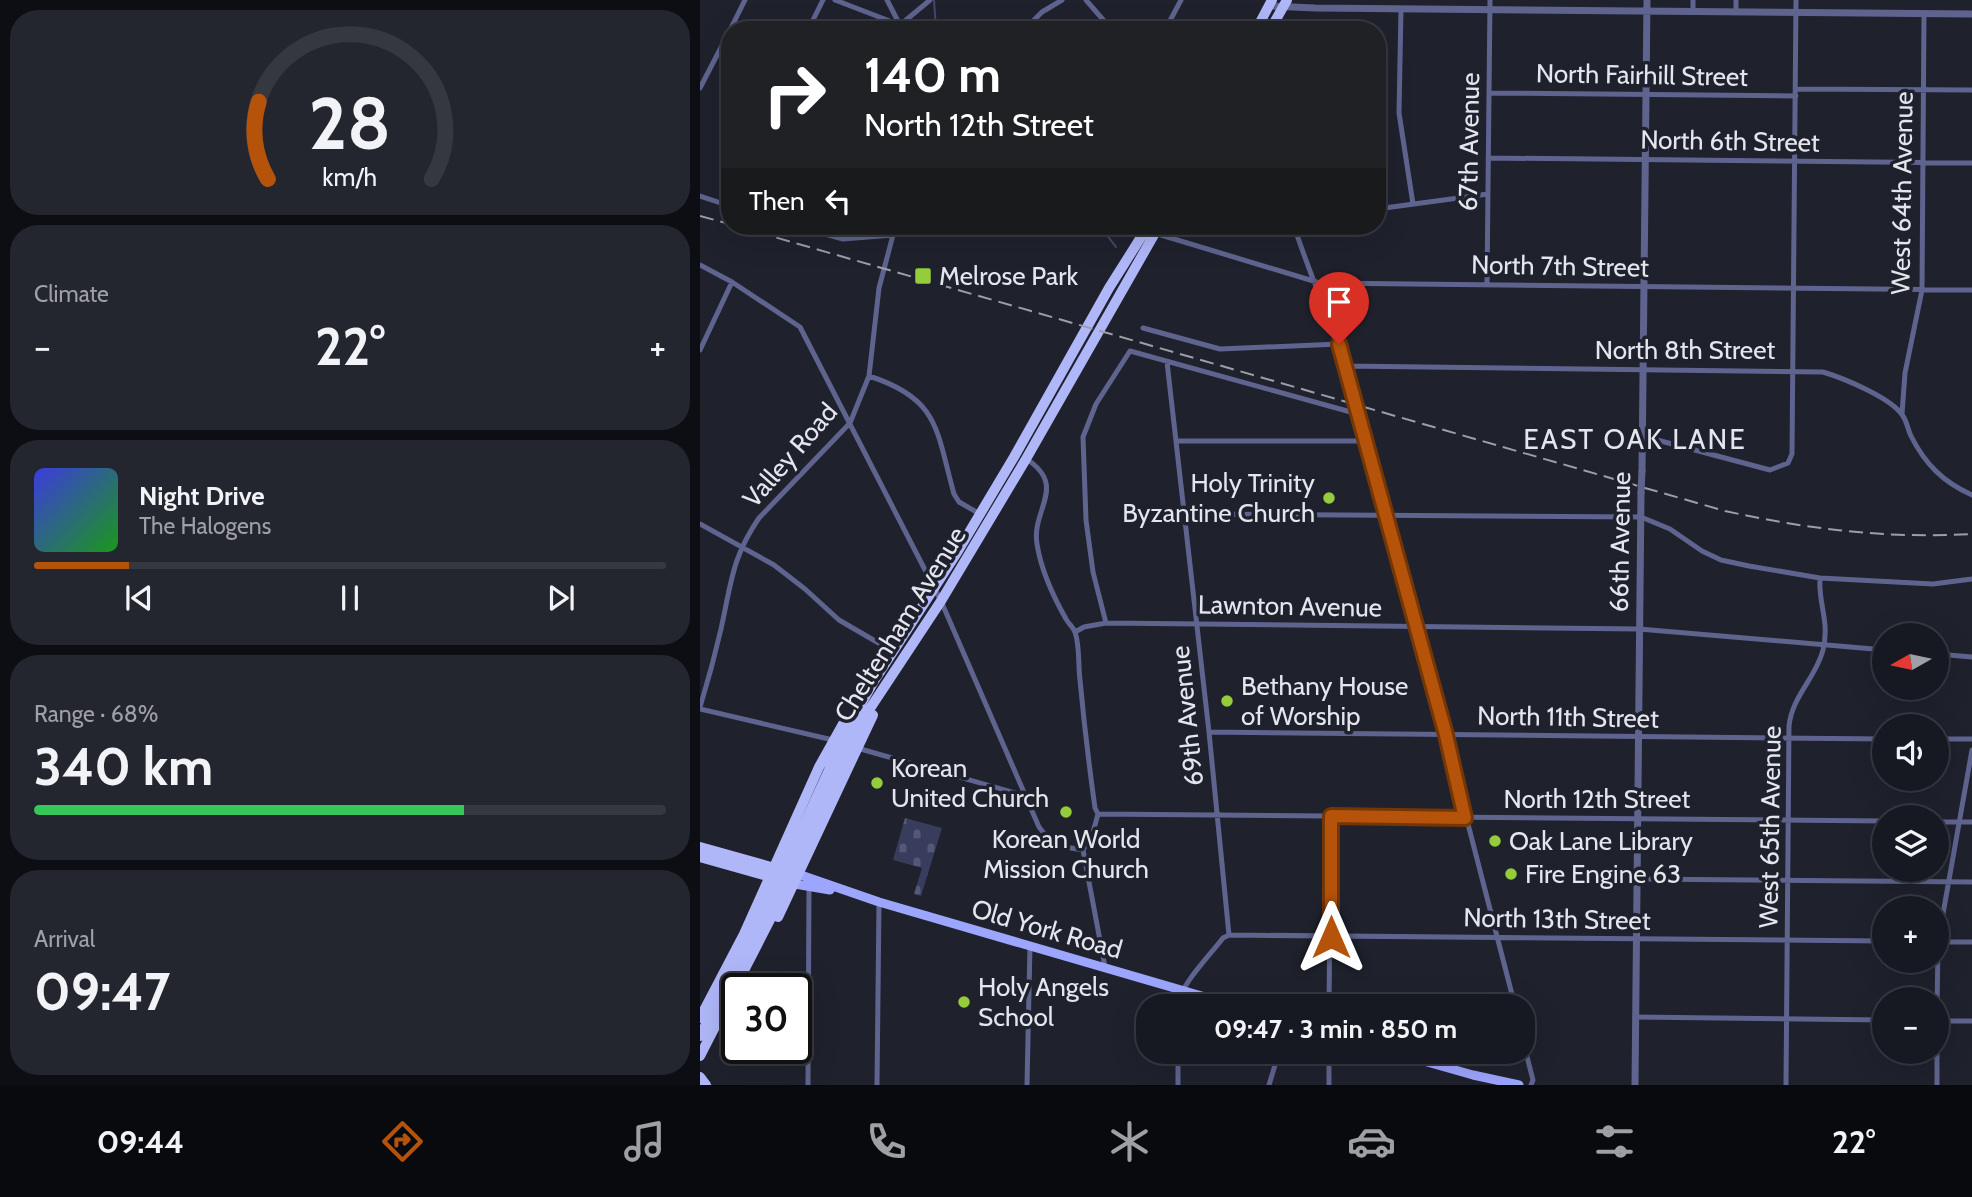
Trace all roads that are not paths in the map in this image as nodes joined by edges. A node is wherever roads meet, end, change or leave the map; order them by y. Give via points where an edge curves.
1 (745, 0) edge
2 (823, 0) edge
3 (835, 0) edge
4 (887, 0) edge
5 (930, 0) edge
6 (1062, 0) edge
7 (1086, 0) edge
8 (1181, 0) edge
9 (1419, 0) edge
10 (1490, 0) edge
11 (1647, 0) edge
12 (1693, 0) edge
13 (1736, 0) edge
14 (1796, 0) edge
15 (1270, 3) edge
16 (1285, 4) edge
17 (1401, 9) junction
18 (1426, 9) junction
19 (1490, 10) junction
20 (1647, 11) junction
21 (1693, 12) junction
22 (1736, 12) junction
23 (1796, 12) junction
24 (1924, 14) junction
25 (1972, 14) edge
26 (734, 21) edge
27 (812, 21) edge
28 (884, 21) edge
29 (896, 21) edge
30 (905, 21) edge
31 (1033, 21) edge
32 (1104, 21) edge
33 (1169, 21) edge
34 (1261, 21) edge
35 (1275, 21) edge
36 (721, 47) edge
37 (700, 88) edge
38 (1796, 89) junction
39 (1923, 90) junction
40 (1972, 90) edge
41 (1489, 93) junction
42 (1646, 94) junction
43 (1796, 96) junction
44 (1488, 158) junction
45 (1645, 160) junction
46 (1795, 162) junction
47 (1923, 162) junction
48 (1972, 163) edge
49 (1488, 194) junction
50 (700, 196) edge
51 (721, 203) edge
52 (1413, 204) junction
53 (1386, 208) edge
54 (829, 235) edge
55 (893, 235) joint
56 (1147, 235) edge
57 (1148, 235) edge
58 (1174, 235) edge
59 (1297, 235) edge
60 (700, 265) edge
61 (1312, 280) junction
62 (732, 282) junction
63 (1487, 284) junction
64 (1644, 287) junction
65 (1795, 288) junction
66 (1922, 290) junction
67 (1972, 290) edge
68 (1143, 328) dead end
69 (1339, 344) junction
70 (700, 350) edge
71 (1167, 362) junction
72 (1345, 366) junction
73 (1643, 369) junction
74 (1794, 370) junction
75 (869, 376) junction
76 (1357, 412) junction
77 (1902, 414) junction
78 (850, 423) junction
79 (1642, 436) junction
80 (1176, 441) junction
81 (1365, 441) junction
82 (1017, 453) junction
83 (1026, 459) junction
84 (1972, 495) edge
85 (980, 514) junction
86 (1184, 514) junction
87 (1385, 516) junction
88 (1641, 517) junction
89 (700, 524) edge
90 (741, 548) junction
91 (1820, 578) junction
92 (1972, 579) edge
93 (934, 589) junction
94 (941, 601) junction
95 (1106, 623) junction
96 (1197, 624) junction
97 (1416, 626) junction
98 (1639, 629) junction
99 (1075, 632) junction
100 (1824, 645) junction
101 (1872, 649) edge
102 (894, 652) junction
103 (1950, 655) edge
104 (1972, 657) edge
105 (893, 674) junction
106 (874, 681) junction
107 (700, 708) edge
108 (1209, 732) junction
109 (1446, 735) junction
110 (1638, 737) junction
111 (1789, 738) junction
112 (1872, 739) edge
113 (1949, 739) edge
114 (1972, 739) edge
115 (833, 740) junction
116 (857, 748) junction
117 (1972, 750) edge
118 (1026, 796) junction
119 (1098, 814) junction
120 (1217, 816) junction
121 (1331, 816) junction
122 (1465, 818) junction
123 (1638, 818) junction
124 (1789, 820) junction
125 (1872, 821) edge
126 (1949, 822) edge
127 (1959, 822) junction
128 (1972, 822) edge
129 (700, 847) edge
130 (1083, 850) junction
131 (700, 857) edge
132 (774, 873) junction
133 (794, 878) junction
134 (1637, 879) junction
135 (1789, 881) junction
136 (1872, 882) edge
137 (1949, 882) junction
138 (1972, 882) edge
139 (809, 887) junction
140 (845, 892) junction
141 (1946, 896) edge
142 (879, 902) junction
143 (1229, 935) junction
144 (1331, 937) junction
145 (1496, 937) junction
146 (1637, 939) junction
147 (1788, 940) junction
148 (1872, 942) edge
149 (1949, 942) edge
150 (1972, 942) edge
151 (1030, 946) junction
152 (1105, 967) junction
153 (749, 973) edge
154 (1183, 991) junction
155 (1181, 994) edge
156 (1194, 994) edge
157 (1329, 994) edge
158 (1512, 994) edge
159 (1635, 1017) junction
160 (700, 1018) edge
161 (1786, 1019) junction
162 (1872, 1020) edge
163 (1972, 1021) edge
164 (1949, 1022) edge
165 (721, 1029) edge
166 (700, 1036) edge
167 (700, 1056) edge
168 (1178, 1064) edge
169 (1275, 1064) edge
170 (1329, 1064) edge
171 (1427, 1064) edge
172 (1529, 1064) edge
173 (1937, 1064) edge
174 (700, 1077) edge
175 (1473, 1080) edge
176 (706, 1085) edge
177 (808, 1085) edge
178 (877, 1085) edge
179 (1027, 1085) edge
180 (1178, 1085) edge
181 (1269, 1085) edge
182 (1329, 1085) edge
183 (1496, 1085) edge
184 (1519, 1085) edge
185 (1531, 1085) edge
186 (1635, 1085) edge
187 (1786, 1085) edge
188 (1937, 1085) edge

1 - 26 street
2 - 27 street
3 - 28 street
4 - 29 street
5 - 30 street
6 - 31 street
7 - 32 street
8 - 33 street
9 - 18 street
10 - 19 street, 67th Avenue
11 - 20 street, 66th Avenue
12 - 21 street
13 - 22 street
14 - 23 street
15 - 16 street
15 - 34 highway
16 - 17 street
16 - 35 highway
17 - 18 street
17 - 52 street via 1399,113
18 - 19 street
19 - 20 street
19 - 41 street, 67th Avenue
20 - 21 street
20 - 42 street, 66th Avenue
21 - 22 street
22 - 23 street
23 - 24 street
23 - 38 street
24 - 25 street
24 - 39 street, West 64th Avenue
36 - 37 street
38 - 39 street
38 - 43 street
39 - 40 street
39 - 47 street, West 64th Avenue
41 - 42 street, North Fairhill Street
41 - 44 street, 67th Avenue
42 - 43 street, North Fairhill Street
42 - 45 street, 66th Avenue
43 - 46 street
44 - 45 street, North 6th Street
44 - 49 street, 67th Avenue
45 - 46 street, North 6th Street
45 - 64 street, 66th Avenue
46 - 47 street, North 6th Street
46 - 65 street
47 - 48 street, North 6th Street
47 - 66 street, West 64th Avenue
49 - 52 street
49 - 63 street, 67th Avenue
50 - 51 street
52 - 53 street
54 - 55 street via 843,239
55 - 75 street, Valley Road via 879,288
56 - 82 highway, Cheltenham Avenue via 1110,288
57 - 83 highway, Cheltenham Avenue
58 - 61 street, North 7th Street
59 - 61 street
60 - 62 street
61 - 63 street, North 7th Street
61 - 69 street
62 - 70 street
62 - 78 street via 800,327
63 - 64 street, North 7th Street
64 - 65 street, North 7th Street
64 - 73 street, 66th Avenue
65 - 66 street, North 7th Street
65 - 74 street
66 - 67 street, North 7th Street
66 - 77 street, West 64th Avenue via 1905,373
68 - 69 street via 1220,349
69 - 72 street
71 - 76 street
71 - 80 street, 69th Avenue
71 - 95 street via 1130,351 1096,404 1083,437 1086,520
72 - 73 street, North 8th Street
72 - 76 street, bridge
73 - 74 street, North 8th Street
73 - 79 street, 66th Avenue
74 - 77 street, North 8th Street via 1847,379
74 - 79 street via 1794,437 1789,461 1781,467 1770,470
75 - 78 street, Valley Road
75 - 85 street via 910,395 932,417 954,494
76 - 81 street
77 - 84 street, North 8th Street via 1928,465 1951,486
78 - 90 street, Valley Road via 759,518
78 - 93 street
79 - 88 street, 66th Avenue, bridge
80 - 81 street
80 - 86 street, 69th Avenue
81 - 87 street
82 - 83 street
82 - 85 highway, Cheltenham Avenue
83 - 94 highway, Cheltenham Avenue
83 - 99 street via 1039,469 1046,485 1037,528 1039,558
85 - 93 highway, Cheltenham Avenue
86 - 87 street
86 - 96 street, 69th Avenue
87 - 88 street
87 - 97 street
88 - 91 street via 1721,560
88 - 98 street, 66th Avenue
89 - 90 street
90 - 102 street via 774,565 839,620
90 - 107 street, Valley Road
91 - 92 street via 1933,584
91 - 100 street, West 65th Avenue
93 - 94 street
93 - 102 highway, Cheltenham Avenue
94 - 105 highway, Cheltenham Avenue
94 - 118 street
95 - 96 street, Lawnton Avenue
95 - 99 street, Lawnton Avenue
96 - 97 street, Lawnton Avenue
96 - 108 street, 69th Avenue
97 - 98 street, Lawnton Avenue
97 - 109 street
98 - 100 street, Lawnton Avenue
98 - 110 street, 66th Avenue
99 - 119 street
100 - 101 street, Lawnton Avenue
100 - 111 street, West 65th Avenue via 1816,670 1792,710
102 - 106 highway, Cheltenham Avenue
103 - 104 street
105 - 116 highway
105 - 167 highway, Cheltenham Avenue via 844,756 774,912
106 - 115 highway
106 - 166 highway, Cheltenham Avenue via 833,756 770,899
107 - 115 street
108 - 109 street, North 11th Street
108 - 120 street, 69th Avenue
109 - 110 street, North 11th Street
109 - 122 street
110 - 111 street, North 11th Street
110 - 123 street, 66th Avenue
111 - 112 street, North 11th Street
111 - 124 street, West 65th Avenue
113 - 114 street
115 - 132 highway
116 - 118 street
116 - 133 highway
117 - 127 street
118 - 130 street via 1039,827 1053,845
119 - 120 street, North 12th Street
119 - 130 street
120 - 121 street, North 12th Street
120 - 143 street, 69th Avenue
121 - 122 street, North 12th Street
121 - 144 street
122 - 123 street, North 12th Street
122 - 145 street
123 - 124 street, North 12th Street
123 - 134 street, 66th Avenue
124 - 125 street, North 12th Street
124 - 135 street, West 65th Avenue
126 - 127 street
127 - 128 street
127 - 137 street
129 - 132 highway, Old York Road
130 - 152 street
131 - 132 highway, Old York Road
132 - 133 highway, Old York Road, bridge
132 - 160 highway
133 - 139 main road, Old York Road
133 - 140 main road, Old York Road
133 - 153 highway
134 - 135 street
134 - 146 street, 66th Avenue
135 - 136 street
135 - 147 street, West 65th Avenue
137 - 138 street
137 - 141 street
139 - 140 main road, Old York Road
139 - 177 street
140 - 142 main road, Old York Road
142 - 151 main road, Old York Road
142 - 178 street
143 - 144 street, North 13th Street
143 - 154 street
144 - 145 street, North 13th Street
144 - 157 street
145 - 146 street, North 13th Street
145 - 158 street
146 - 147 street, North 13th Street
146 - 159 street, 66th Avenue
147 - 148 street, North 13th Street
147 - 161 street, West 65th Avenue
149 - 150 street
151 - 152 main road, Old York Road
151 - 179 street
152 - 154 main road, Old York Road
154 - 155 street
154 - 156 main road, Old York Road
159 - 161 street
159 - 186 street, 66th Avenue
161 - 162 street
161 - 187 street, West 65th Avenue
163 - 164 street
165 - 167 highway
168 - 180 street
169 - 181 street
170 - 182 street
171 - 175 main road
172 - 185 street
173 - 188 street
174 - 176 highway
175 - 183 main road
175 - 184 main road

